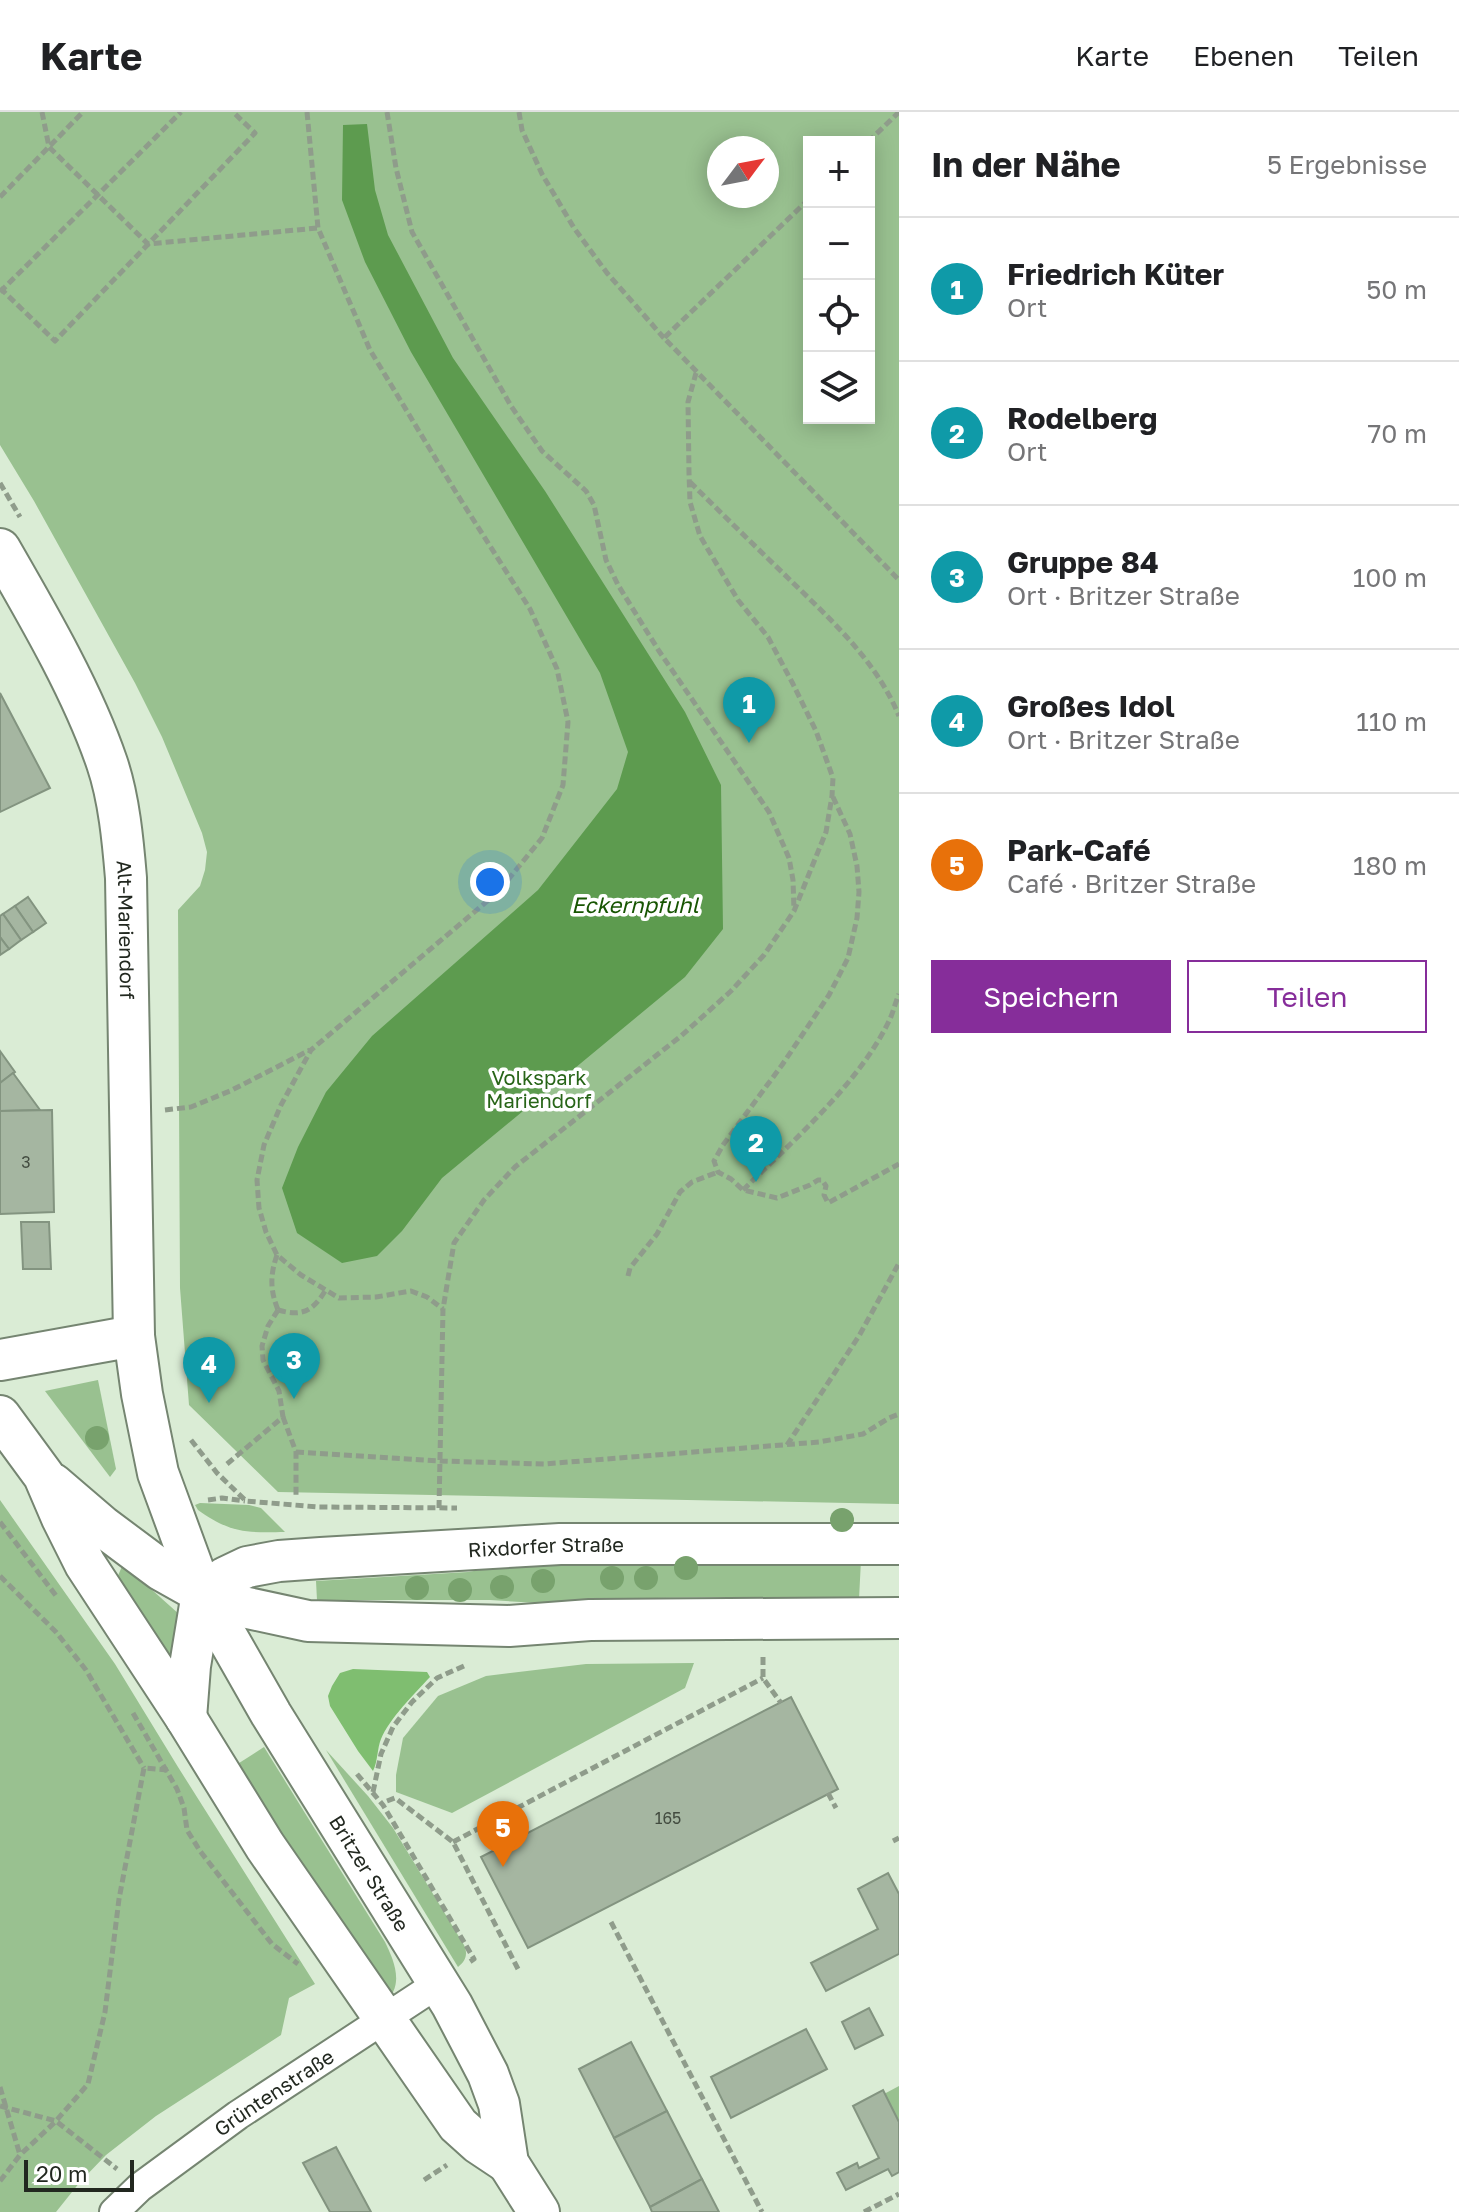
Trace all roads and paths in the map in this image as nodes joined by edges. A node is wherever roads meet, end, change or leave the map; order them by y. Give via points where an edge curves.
1 (42, 112) edge
2 (83, 112) edge
3 (181, 112) edge
4 (233, 112) edge
5 (307, 112) edge
6 (387, 112) edge
7 (519, 112) edge
8 (899, 112) edge
9 (874, 136) edge
10 (49, 147) junction
11 (97, 195) junction
12 (0, 197) edge
13 (803, 205) edge
14 (318, 228) junction
15 (148, 244) junction
16 (1, 291) edge
17 (664, 338) junction
18 (696, 373) junction
19 (689, 482) junction
20 (0, 549) edge
21 (899, 580) edge
22 (899, 716) edge
23 (832, 796) junction
24 (794, 911) junction
25 (899, 994) edge
26 (311, 1050) junction
27 (131, 1113) junction
28 (899, 1164) edge
29 (718, 1172) junction
30 (743, 1190) junction
31 (277, 1255) junction
32 (899, 1263) edge
33 (628, 1276) dead end
34 (325, 1291) junction
35 (443, 1309) junction
36 (278, 1310) junction
37 (134, 1336) junction
38 (0, 1360) edge
39 (899, 1414) edge
40 (0, 1416) edge
41 (283, 1417) junction
42 (187, 1433) dead end
43 (787, 1445) junction
44 (296, 1452) junction
45 (441, 1461) junction
46 (227, 1464) dead end
47 (44, 1476) junction
48 (296, 1498) dead end
49 (197, 1501) dead end
50 (246, 1501) junction
51 (439, 1508) junction
52 (470, 1509) dead end
53 (0, 1522) edge
54 (899, 1544) edge
55 (0, 1576) edge
56 (202, 1593) junction
57 (64, 1606) dead end
58 (899, 1618) edge
59 (763, 1657) dead end
60 (471, 1663) dead end
61 (763, 1678) junction
62 (126, 1701) dead end
63 (781, 1703) dead end
64 (186, 1718) junction
65 (144, 1768) junction
66 (176, 1769) dead end
67 (167, 1770) junction
68 (372, 1793) dead end
69 (828, 1793) dead end
70 (387, 1801) dead end
71 (836, 1808) dead end
72 (453, 1842) junction
73 (611, 1922) dead end
74 (518, 1969) dead end
75 (306, 1970) dead end
76 (439, 1983) junction
77 (384, 2018) junction
78 (0, 2087) edge
79 (3, 2107) edge
80 (56, 2121) junction
81 (20, 2155) junction
82 (454, 2160) dead end
83 (508, 2163) junction
84 (424, 2180) dead end
85 (0, 2181) edge
86 (140, 2187) junction
87 (899, 2194) edge
88 (114, 2212) edge
89 (539, 2212) edge
90 (762, 2212) edge
91 (864, 2212) edge

1 - 10 path
2 - 10 path
3 - 11 path
4 - 15 path via 255,133
5 - 14 path
6 - 24 path via 412,232 526,428 542,451 586,491 618,585 769,812 789,858
7 - 17 path via 542,174 574,228
8 - 9 path
10 - 11 path
10 - 12 path
11 - 15 path
11 - 16 path
13 - 17 path
14 - 15 path
14 - 26 path via 370,350 530,609 557,669 568,722 563,785 542,838 498,892
15 - 16 path via 55,341
17 - 18 path
18 - 19 path via 688,402
18 - 21 path
19 - 22 path via 868,661
19 - 23 path via 700,536 738,600 768,637 816,731 833,778
20 - 27 main road, Alt-Mariendorf via 85,710 115,792 126,878
23 - 24 path via 826,832
23 - 29 path via 850,834 857,866 857,918 848,958 829,995 723,1145 714,1161
24 - 35 path via 731,991 515,1167 484,1200 454,1243
25 - 30 path via 864,1062
26 - 27 path via 191,1107
26 - 31 path via 264,1145 257,1180 259,1208
27 - 37 main road, Alt-Mariendorf
28 - 30 path via 828,1203 822,1180 777,1198
29 - 30 path
29 - 33 path via 680,1192
31 - 34 path
31 - 36 path via 271,1287
32 - 43 path via 859,1336
34 - 35 path via 339,1298 411,1291
34 - 36 path via 305,1311
35 - 45 path
36 - 41 path via 262,1346
37 - 38 main road
37 - 56 main road, Britzer Straße via 158,1473
39 - 43 path via 863,1434
40 - 47 main road, Britzer Straße
41 - 44 path
41 - 46 path
42 - 50 path
43 - 45 path via 544,1464
44 - 45 path
44 - 48 path
45 - 51 path
47 - 56 main road via 127,1545
47 - 64 main road, Britzer Straße via 85,1564
49 - 50 path
50 - 51 path
51 - 52 path
53 - 57 path
54 - 56 main road, Rixdorfer Straße via 560,1544 335,1557 247,1567
55 - 65 path via 86,1670
56 - 58 main road via 243,1607 330,1623 509,1626 590,1620
56 - 64 main road, Britzer Straße
56 - 76 main road, Britzer Straße
59 - 61 path
60 - 68 path via 437,1678 412,1702 381,1754
61 - 63 path
61 - 72 path
62 - 67 path
64 - 77 main road, Britzer Straße via 265,1846
65 - 67 path
65 - 80 path via 119,1899 105,2012 88,2084
66 - 67 path
67 - 75 path via 184,1808 187,1830 200,1851 272,1944
69 - 71 path
70 - 72 path via 395,1798
72 - 74 path
73 - 90 path
76 - 77 street, Grüntenstraße
76 - 83 main road, Britzer Straße via 488,2074 499,2104
77 - 83 main road, Britzer Straße via 458,2125
77 - 86 street, Grüntenstraße
78 - 79 path
79 - 80 path
79 - 81 path
80 - 81 path
80 - 86 path
81 - 85 path
82 - 84 path
83 - 89 main road, Britzer Straße
86 - 88 street, Grüntenstraße
87 - 91 path

